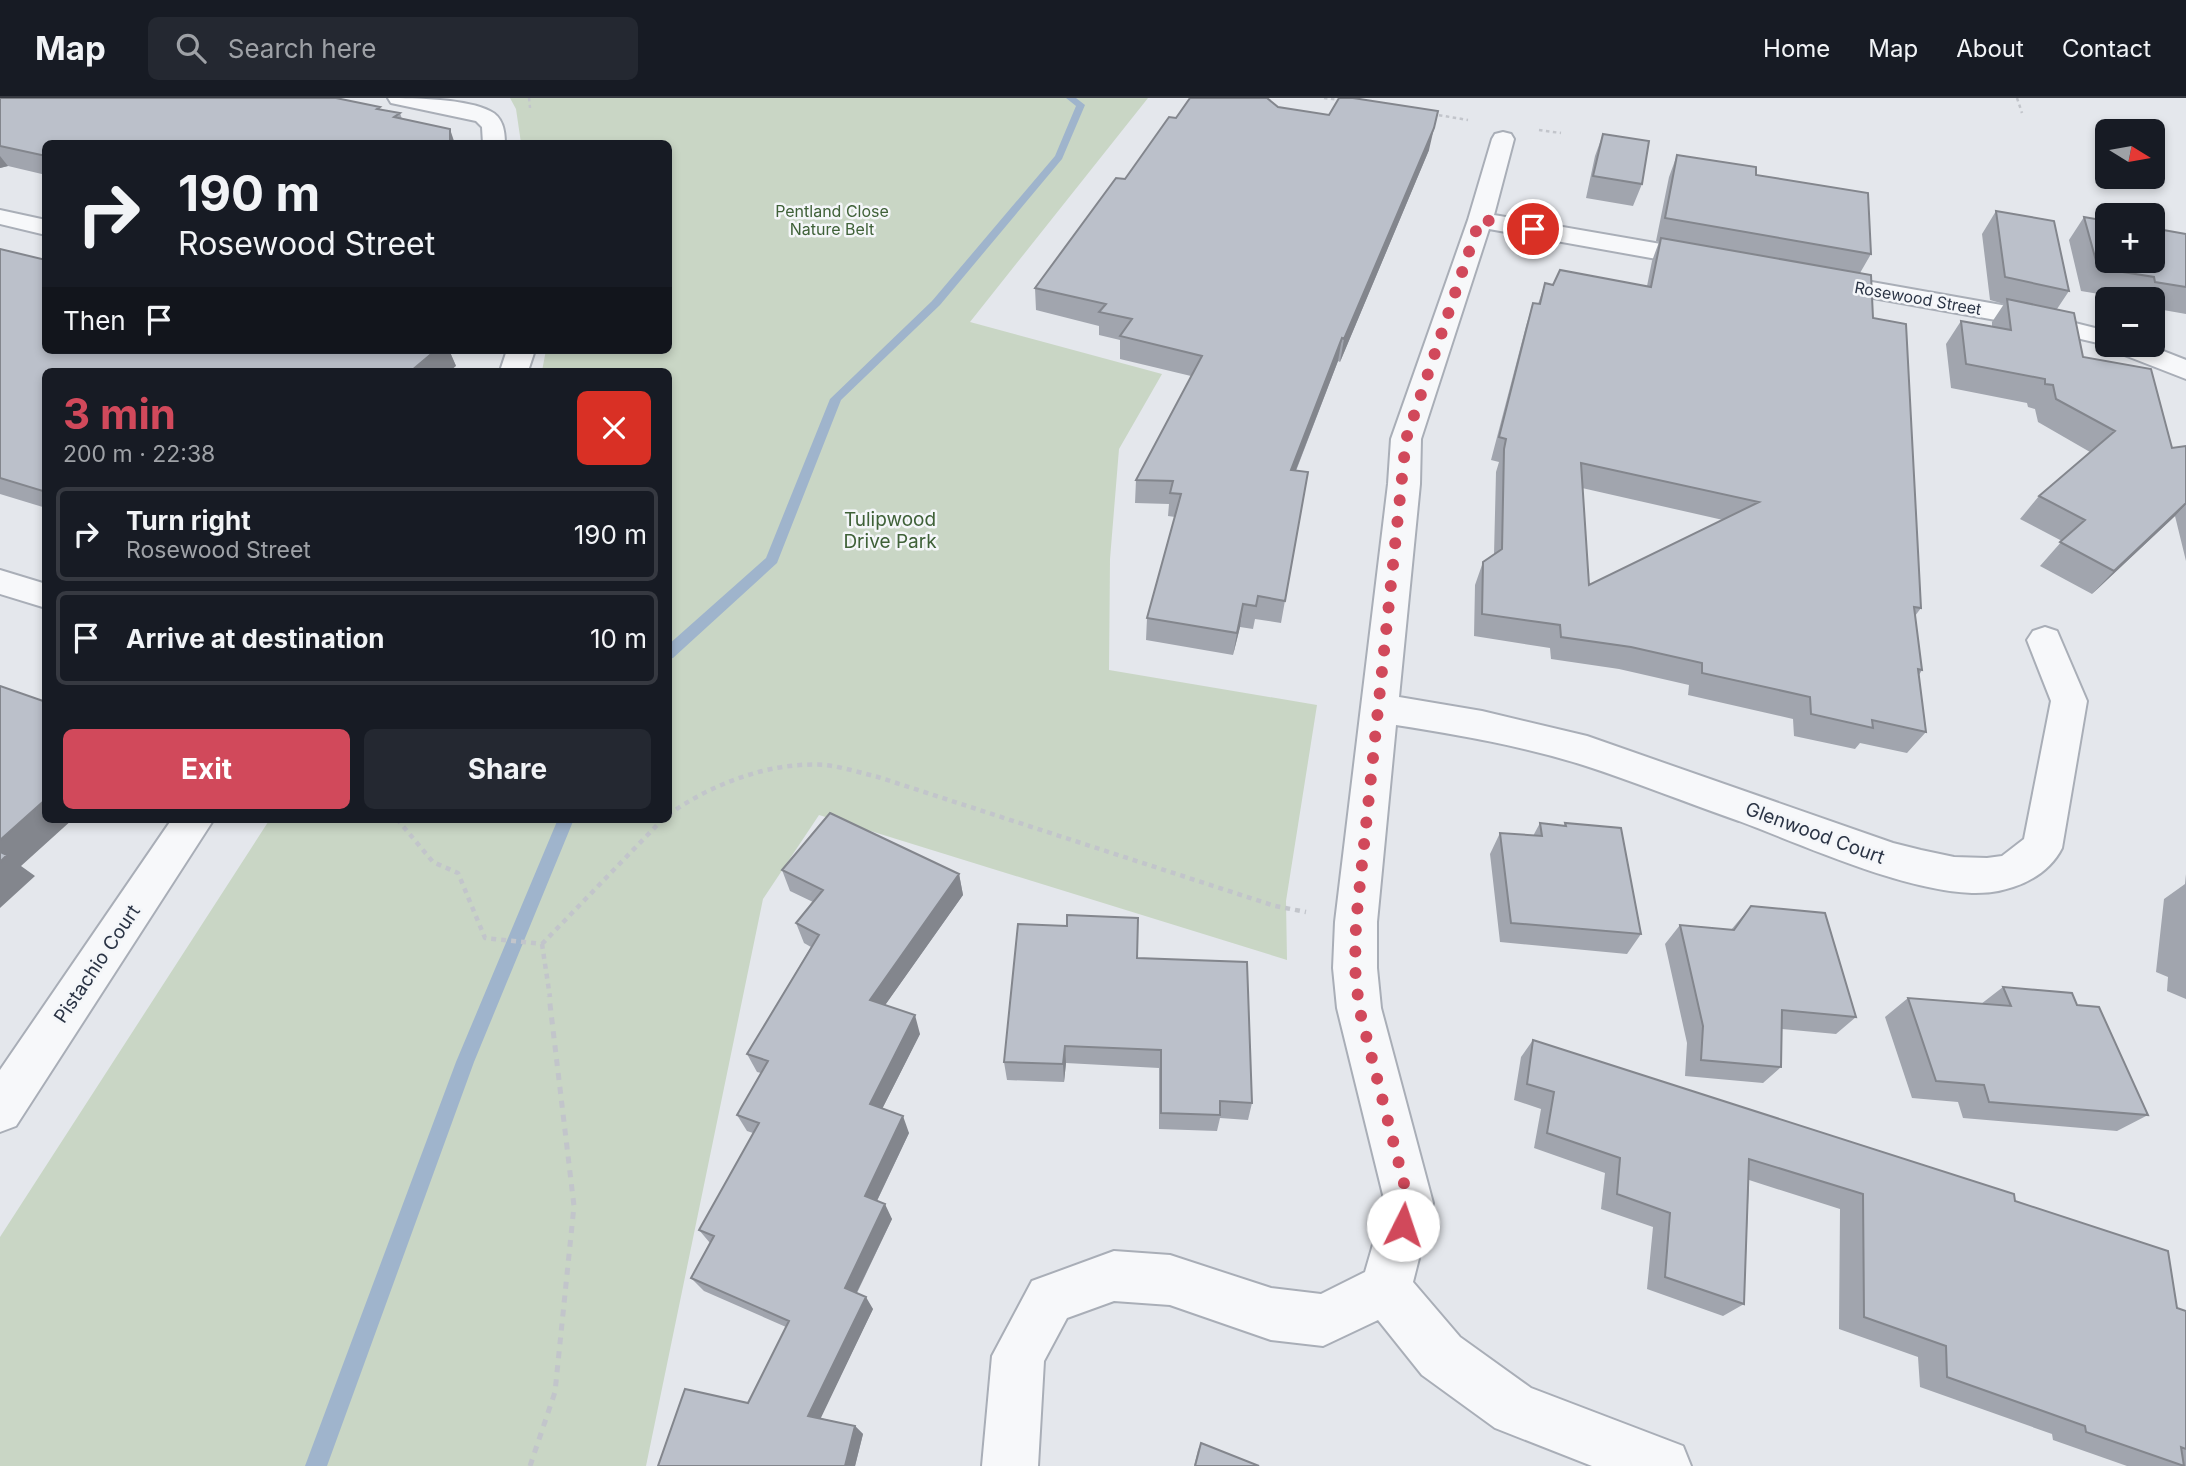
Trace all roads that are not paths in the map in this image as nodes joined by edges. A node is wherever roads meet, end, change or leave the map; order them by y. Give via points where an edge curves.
1 (399, 98) edge
2 (1519, 134) road end
3 (494, 140) edge
4 (0, 217) edge
5 (1480, 219) junction
6 (42, 227) edge
7 (1737, 266) edge
8 (1791, 275) edge
9 (2095, 337) edge
10 (2154, 357) edge
11 (2186, 370) edge
12 (0, 582) edge
13 (42, 595) edge
14 (2045, 640) dead end
15 (1379, 708) junction
16 (191, 823) edge
17 (0, 1110) edge
18 (1386, 1289) junction
19 (1010, 1466) edge
20 (1663, 1466) edge

1 - 3 street via 484,116 493,126
2 - 5 street
4 - 6 street
5 - 7 street
5 - 15 street via 1406,439
8 - 9 street, Rosewood Street via 2007,314
10 - 11 street
12 - 13 street
14 - 15 street, Glenwood Court via 2069,701 2042,848 2016,868 1993,876 1936,871 1892,860 1587,751 1482,725
15 - 18 street via 1355,968 1359,1008 1409,1203
16 - 17 street, Pistachio Court
18 - 19 street via 1323,1320 1271,1314 1170,1279 1114,1276 1050,1299 1018,1356
18 - 20 street via 1441,1356 1514,1409

